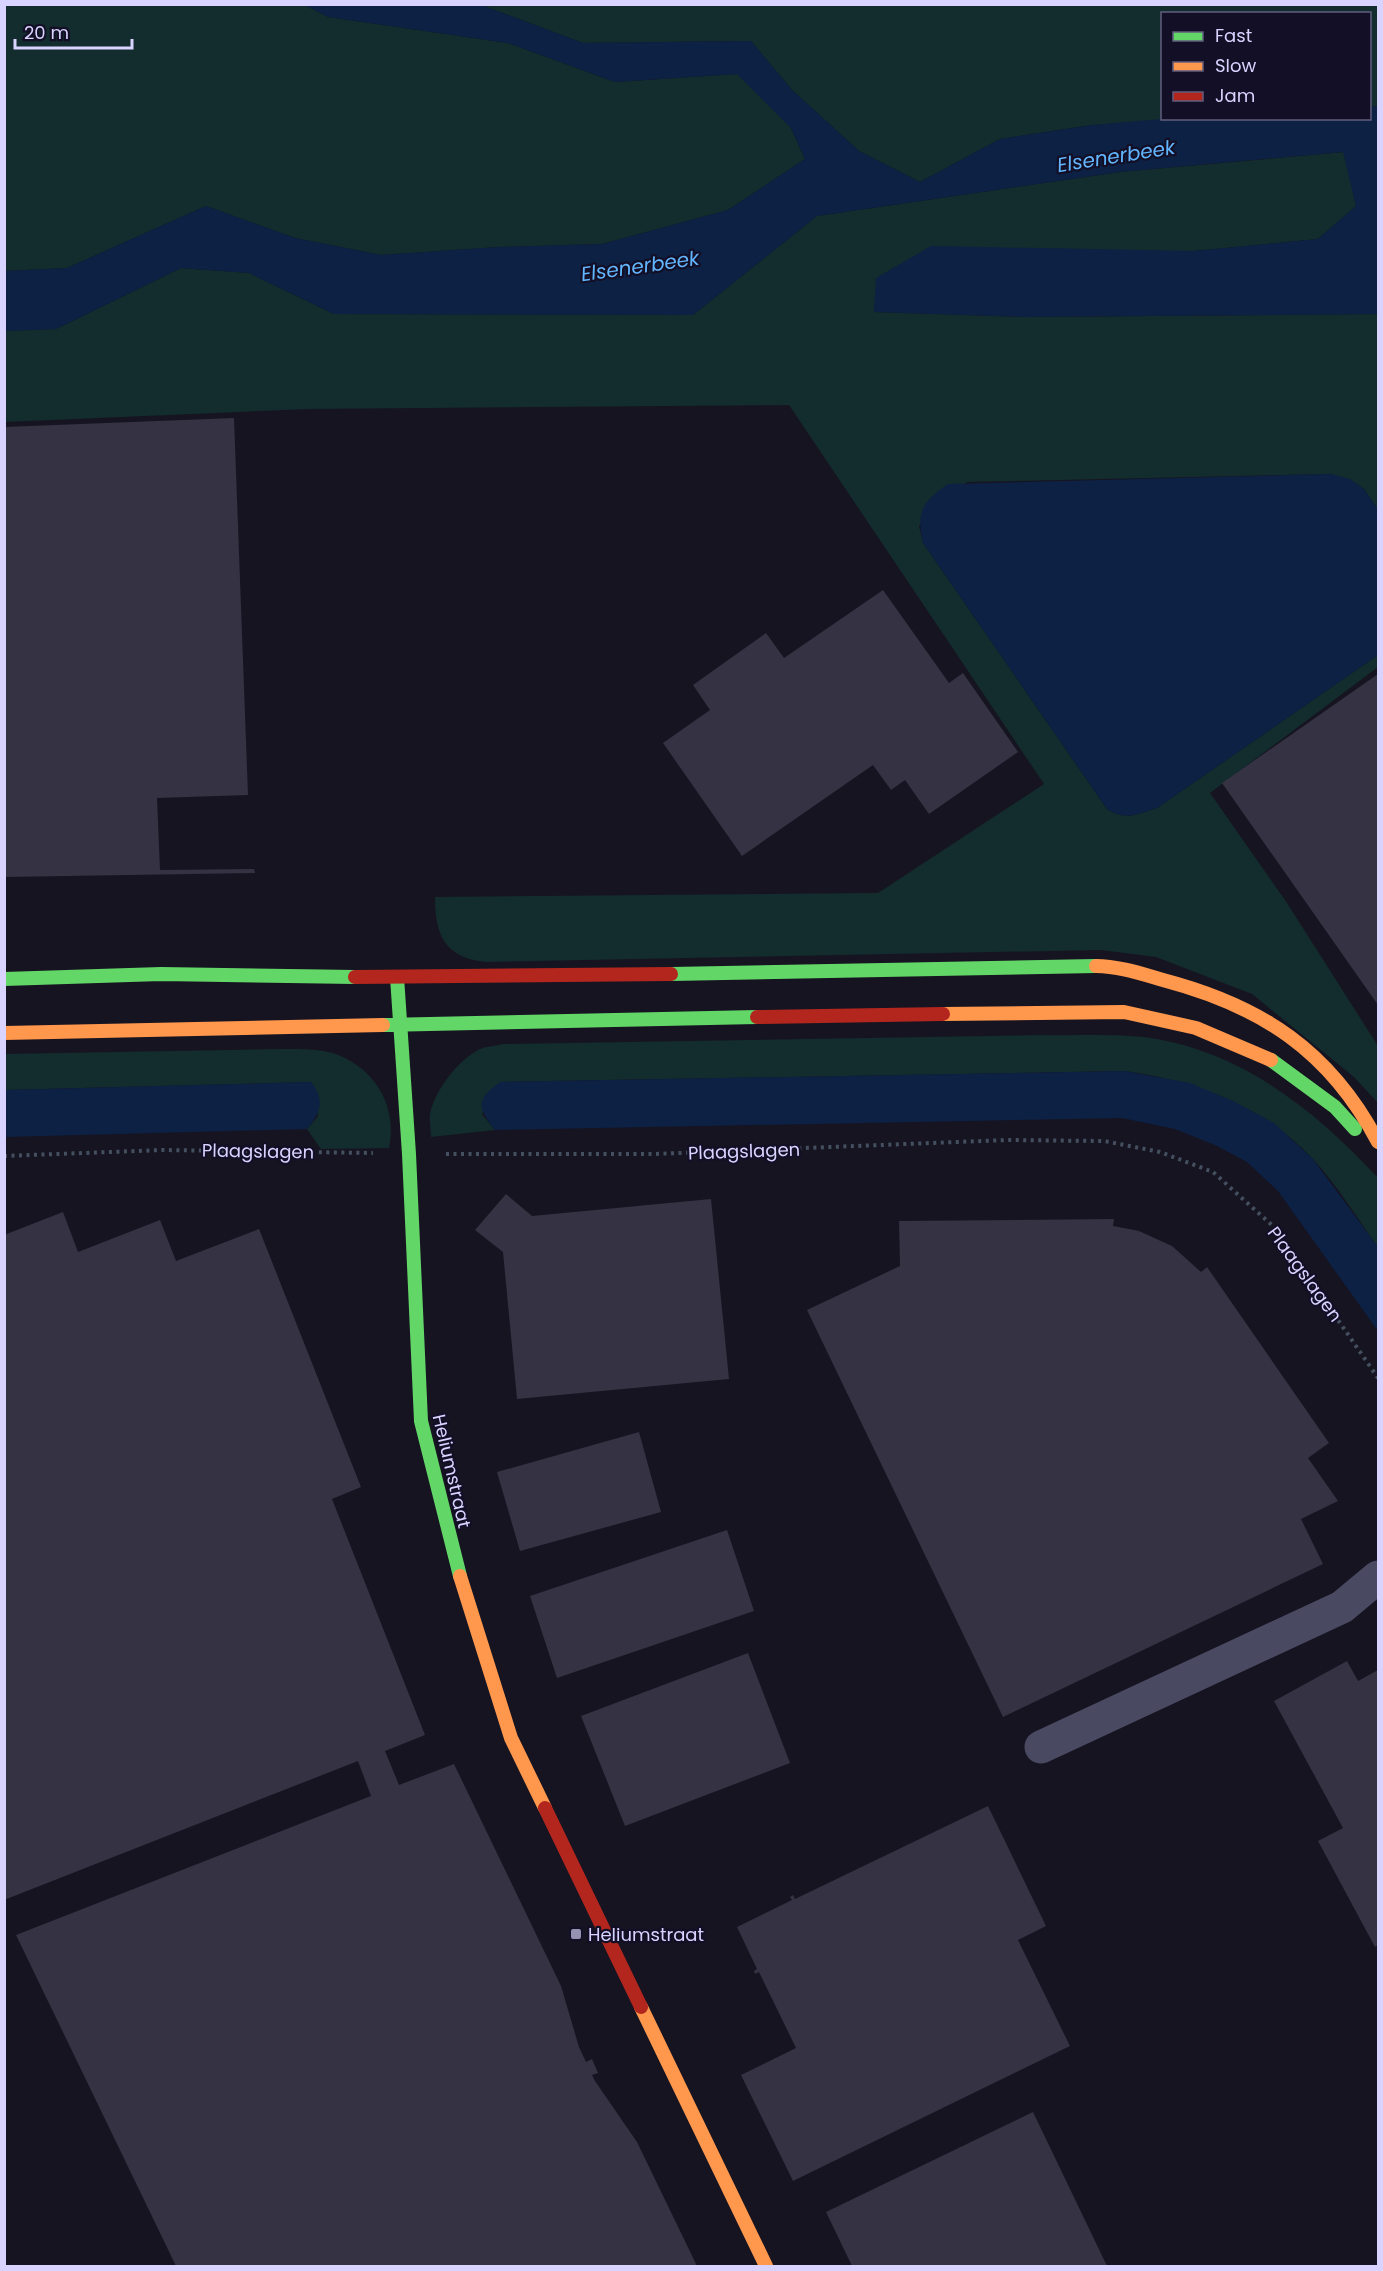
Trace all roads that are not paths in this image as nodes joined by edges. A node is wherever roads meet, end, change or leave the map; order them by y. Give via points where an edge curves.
1 (397, 977) junction
2 (4, 979) edge
3 (399, 1026) junction
4 (4, 1033) edge
5 (1378, 1142) edge
6 (1378, 1154) edge
7 (1378, 1578) edge
8 (1041, 1747) dead end
9 (766, 2266) edge

1 - 2 street via 161,974
1 - 3 street, Heliumstraat
1 - 5 street via 1105,966 1165,978 1258,1013 1334,1075 1358,1103
3 - 4 street
3 - 6 street via 1124,1012 1196,1028 1279,1064 1335,1107
3 - 9 street, Heliumstraat via 421,1421 450,1544 512,1738
7 - 8 street via 1342,1607

